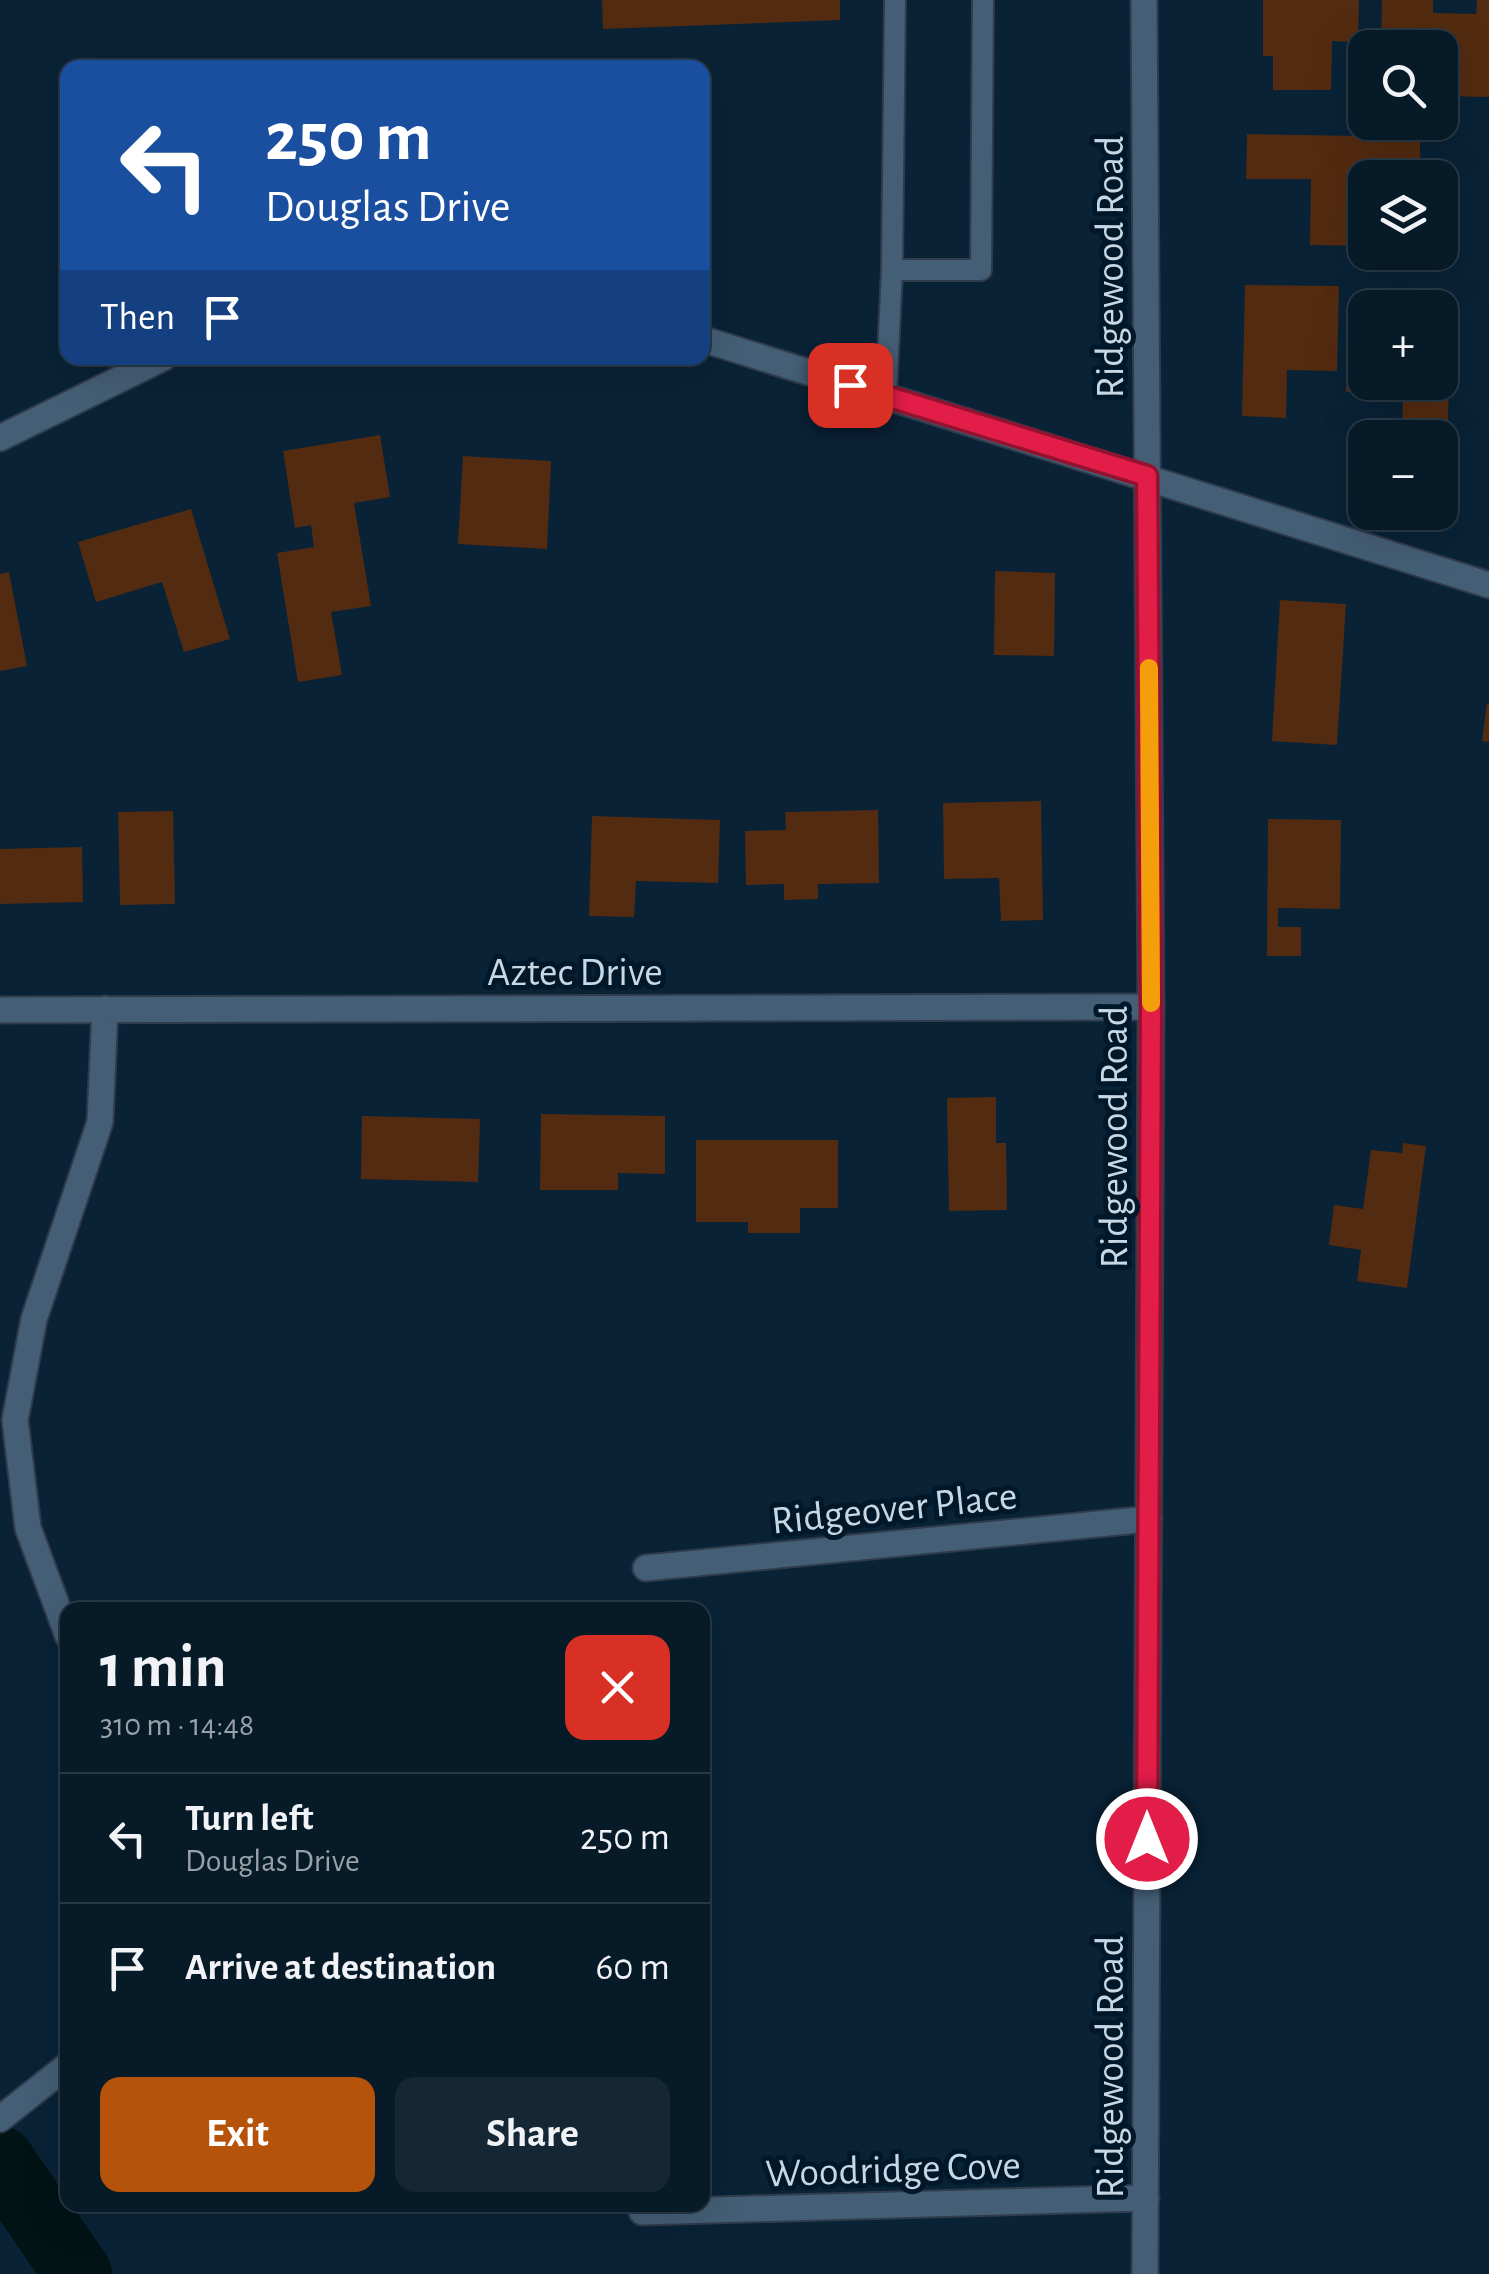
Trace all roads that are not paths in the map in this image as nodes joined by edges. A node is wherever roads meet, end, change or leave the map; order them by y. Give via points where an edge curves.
1 (895, 0) edge
2 (984, 0) edge
3 (1144, 0) edge
4 (892, 270) junction
5 (710, 341) edge
6 (149, 365) edge
7 (886, 396) junction
8 (0, 438) edge
9 (1147, 476) junction
10 (1489, 585) edge
11 (1151, 1007) junction
12 (105, 1009) junction
13 (0, 1010) edge
14 (1149, 1519) junction
15 (646, 1568) dead end
16 (60, 1614) edge
17 (60, 2071) edge
18 (0, 2119) edge
19 (1146, 2198) junction
20 (710, 2210) edge
21 (1146, 2274) edge

1 - 4 lane
2 - 4 lane via 981,270
3 - 9 street, Ridgewood Road
4 - 7 lane
5 - 7 street
6 - 8 street
7 - 9 street
9 - 10 street
9 - 11 street, Ridgewood Road
11 - 12 street, Aztec Drive
11 - 14 street, Ridgewood Road
12 - 13 street, Aztec Drive
12 - 16 street via 100,1122 34,1319 15,1420 28,1528
14 - 15 street, Ridgeover Place
14 - 19 street, Ridgewood Road
17 - 18 street
19 - 20 street, Woodridge Cove
19 - 21 street, Ridgewood Road

